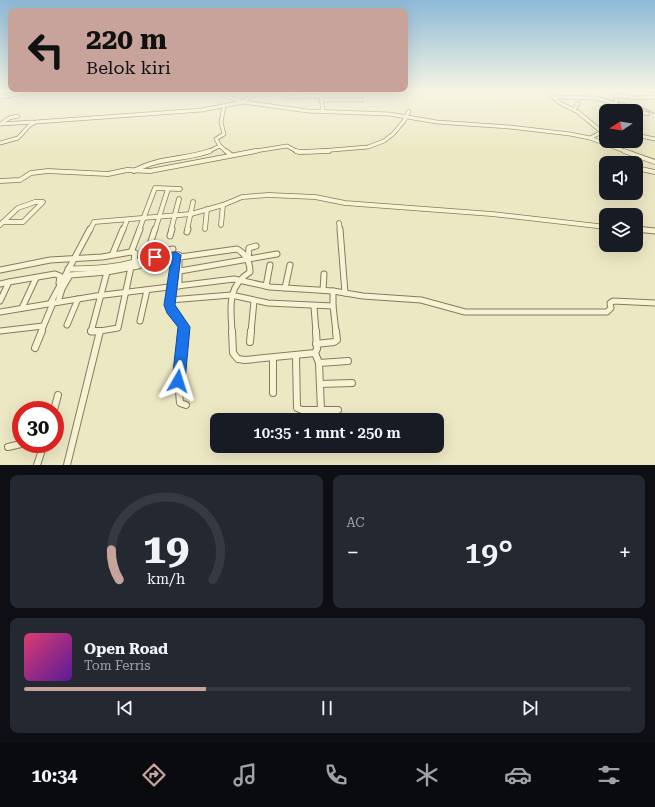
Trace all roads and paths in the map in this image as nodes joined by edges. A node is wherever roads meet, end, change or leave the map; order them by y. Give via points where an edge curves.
1 (158, 113) edge
2 (223, 113) edge
3 (375, 113) edge
4 (408, 113) edge
5 (577, 113) edge
6 (643, 113) edge
7 (648, 114) dead end
8 (18, 116) dead end
9 (407, 117) junction
10 (36, 122) junction
11 (0, 124) edge
12 (599, 130) edge
13 (599, 134) edge
14 (643, 136) edge
15 (590, 138) junction
16 (655, 139) edge
17 (0, 143) edge
18 (220, 146) junction
19 (230, 154) junction
20 (655, 162) edge
21 (643, 169) edge
22 (134, 171) junction
23 (655, 172) edge
24 (0, 181) edge
25 (168, 189) junction
26 (180, 189) dead end
27 (179, 199) dead end
28 (193, 202) dead end
29 (223, 204) junction
30 (41, 205) junction
31 (47, 206) dead end
32 (207, 209) junction
33 (191, 214) junction
34 (175, 216) junction
35 (159, 218) junction
36 (143, 219) junction
37 (127, 220) junction
38 (339, 223) dead end
39 (2, 224) edge
40 (221, 224) dead end
41 (599, 226) edge
42 (204, 229) dead end
43 (643, 230) edge
44 (655, 231) edge
45 (187, 232) dead end
46 (170, 236) dead end
47 (151, 241) dead end
48 (256, 246) dead end
49 (132, 250) dead end
50 (113, 253) dead end
51 (177, 254) junction
52 (277, 254) dead end
53 (76, 258) junction
54 (248, 259) junction
55 (270, 264) dead end
56 (132, 265) junction
57 (290, 265) dead end
58 (68, 269) junction
59 (0, 270) edge
60 (180, 270) junction
61 (107, 272) junction
62 (324, 274) dead end
63 (36, 278) junction
64 (242, 280) junction
65 (9, 282) junction
66 (0, 284) edge
67 (59, 285) junction
68 (266, 286) junction
69 (176, 287) junction
70 (285, 288) junction
71 (147, 290) junction
72 (324, 290) junction
73 (333, 291) junction
74 (126, 292) junction
75 (345, 293) junction
76 (101, 295) junction
77 (231, 295) junction
78 (78, 299) junction
79 (170, 300) junction
80 (0, 301) edge
81 (254, 302) junction
82 (54, 303) junction
83 (655, 303) edge
84 (314, 306) junction
85 (333, 306) junction
86 (22, 308) junction
87 (0, 312) edge
88 (140, 321) dead end
89 (67, 325) dead end
90 (43, 326) junction
91 (0, 331) edge
92 (100, 331) junction
93 (250, 342) dead end
94 (316, 344) junction
95 (36, 348) dead end
96 (315, 353) junction
97 (296, 356) junction
98 (273, 358) junction
99 (348, 361) dead end
100 (319, 363) junction
101 (352, 383) dead end
102 (320, 384) junction
103 (273, 392) dead end
104 (58, 395) dead end
105 (56, 401) edge
106 (186, 405) dead end
107 (321, 410) junction
108 (338, 410) dead end
109 (321, 413) edge
110 (12, 446) edge
111 (8, 447) dead end
112 (41, 453) edge
113 (37, 465) edge
114 (67, 465) edge

1 - 10 street
2 - 18 street via 221,122 224,134 216,138
3 - 9 street
4 - 9 street
5 - 12 street
6 - 7 street
8 - 11 street
9 - 15 street via 565,133
9 - 19 street via 387,140 371,146 299,152 287,146
10 - 11 street
10 - 17 street via 18,138
13 - 15 street
14 - 16 street
15 - 20 street
18 - 19 street
18 - 22 street via 203,153 166,158
19 - 22 street via 197,163 150,171
21 - 23 street
22 - 24 street via 108,174 46,171 30,173 20,180
25 - 26 street
25 - 35 street
25 - 36 street via 155,188
27 - 34 street
28 - 33 street
29 - 32 street
29 - 40 street
29 - 41 street via 248,195 290,195 375,206 492,214
30 - 31 street
30 - 39 street via 23,222
30 - 39 street via 43,202 24,204
32 - 33 street
32 - 42 street
33 - 34 street
33 - 45 street
34 - 35 street
34 - 46 street
35 - 36 street
35 - 47 street
36 - 37 street
36 - 49 street
37 - 50 street
37 - 53 street via 94,222
38 - 75 street
43 - 44 street
48 - 54 street via 249,248
51 - 54 street via 237,249
51 - 56 street via 158,256 140,265
51 - 60 street
51 - 69 street
52 - 54 street
53 - 56 street via 133,252 135,253
53 - 58 street
53 - 59 street via 50,260
54 - 60 street
54 - 64 street via 250,272 242,277
55 - 68 street
56 - 58 street
56 - 61 street
56 - 74 street
57 - 70 street
58 - 67 street
60 - 69 street
61 - 76 street
61 - 82 street via 70,275
62 - 72 street
63 - 65 street
63 - 67 street via 58,274
63 - 86 street
64 - 68 street
64 - 69 street via 230,279
64 - 77 street
65 - 66 street
65 - 80 street
67 - 82 street
68 - 70 street
69 - 71 street
69 - 79 street
70 - 72 street
71 - 74 street
71 - 88 street
72 - 73 street
73 - 75 street
73 - 85 street
74 - 76 street
74 - 92 street via 118,328
75 - 83 street via 425,301 470,312 589,313 607,312 611,308 610,303 614,301
76 - 78 street
76 - 92 street via 91,332
77 - 79 street
77 - 81 street
77 - 98 street via 233,353 241,360
78 - 82 street
78 - 89 street
79 - 106 street via 171,310 184,327 178,396 180,403
81 - 84 street
81 - 93 street
82 - 86 street
82 - 90 street
84 - 85 street
84 - 94 street
85 - 94 street via 337,340
86 - 87 street
90 - 91 street
90 - 95 street
92 - 114 street
94 - 96 street
96 - 97 street
96 - 100 street
97 - 98 street
97 - 107 street via 297,408
98 - 103 street
99 - 100 street
100 - 102 street
101 - 102 street
102 - 107 street
104 - 105 street
107 - 108 street
107 - 109 street
110 - 111 street
112 - 113 street

